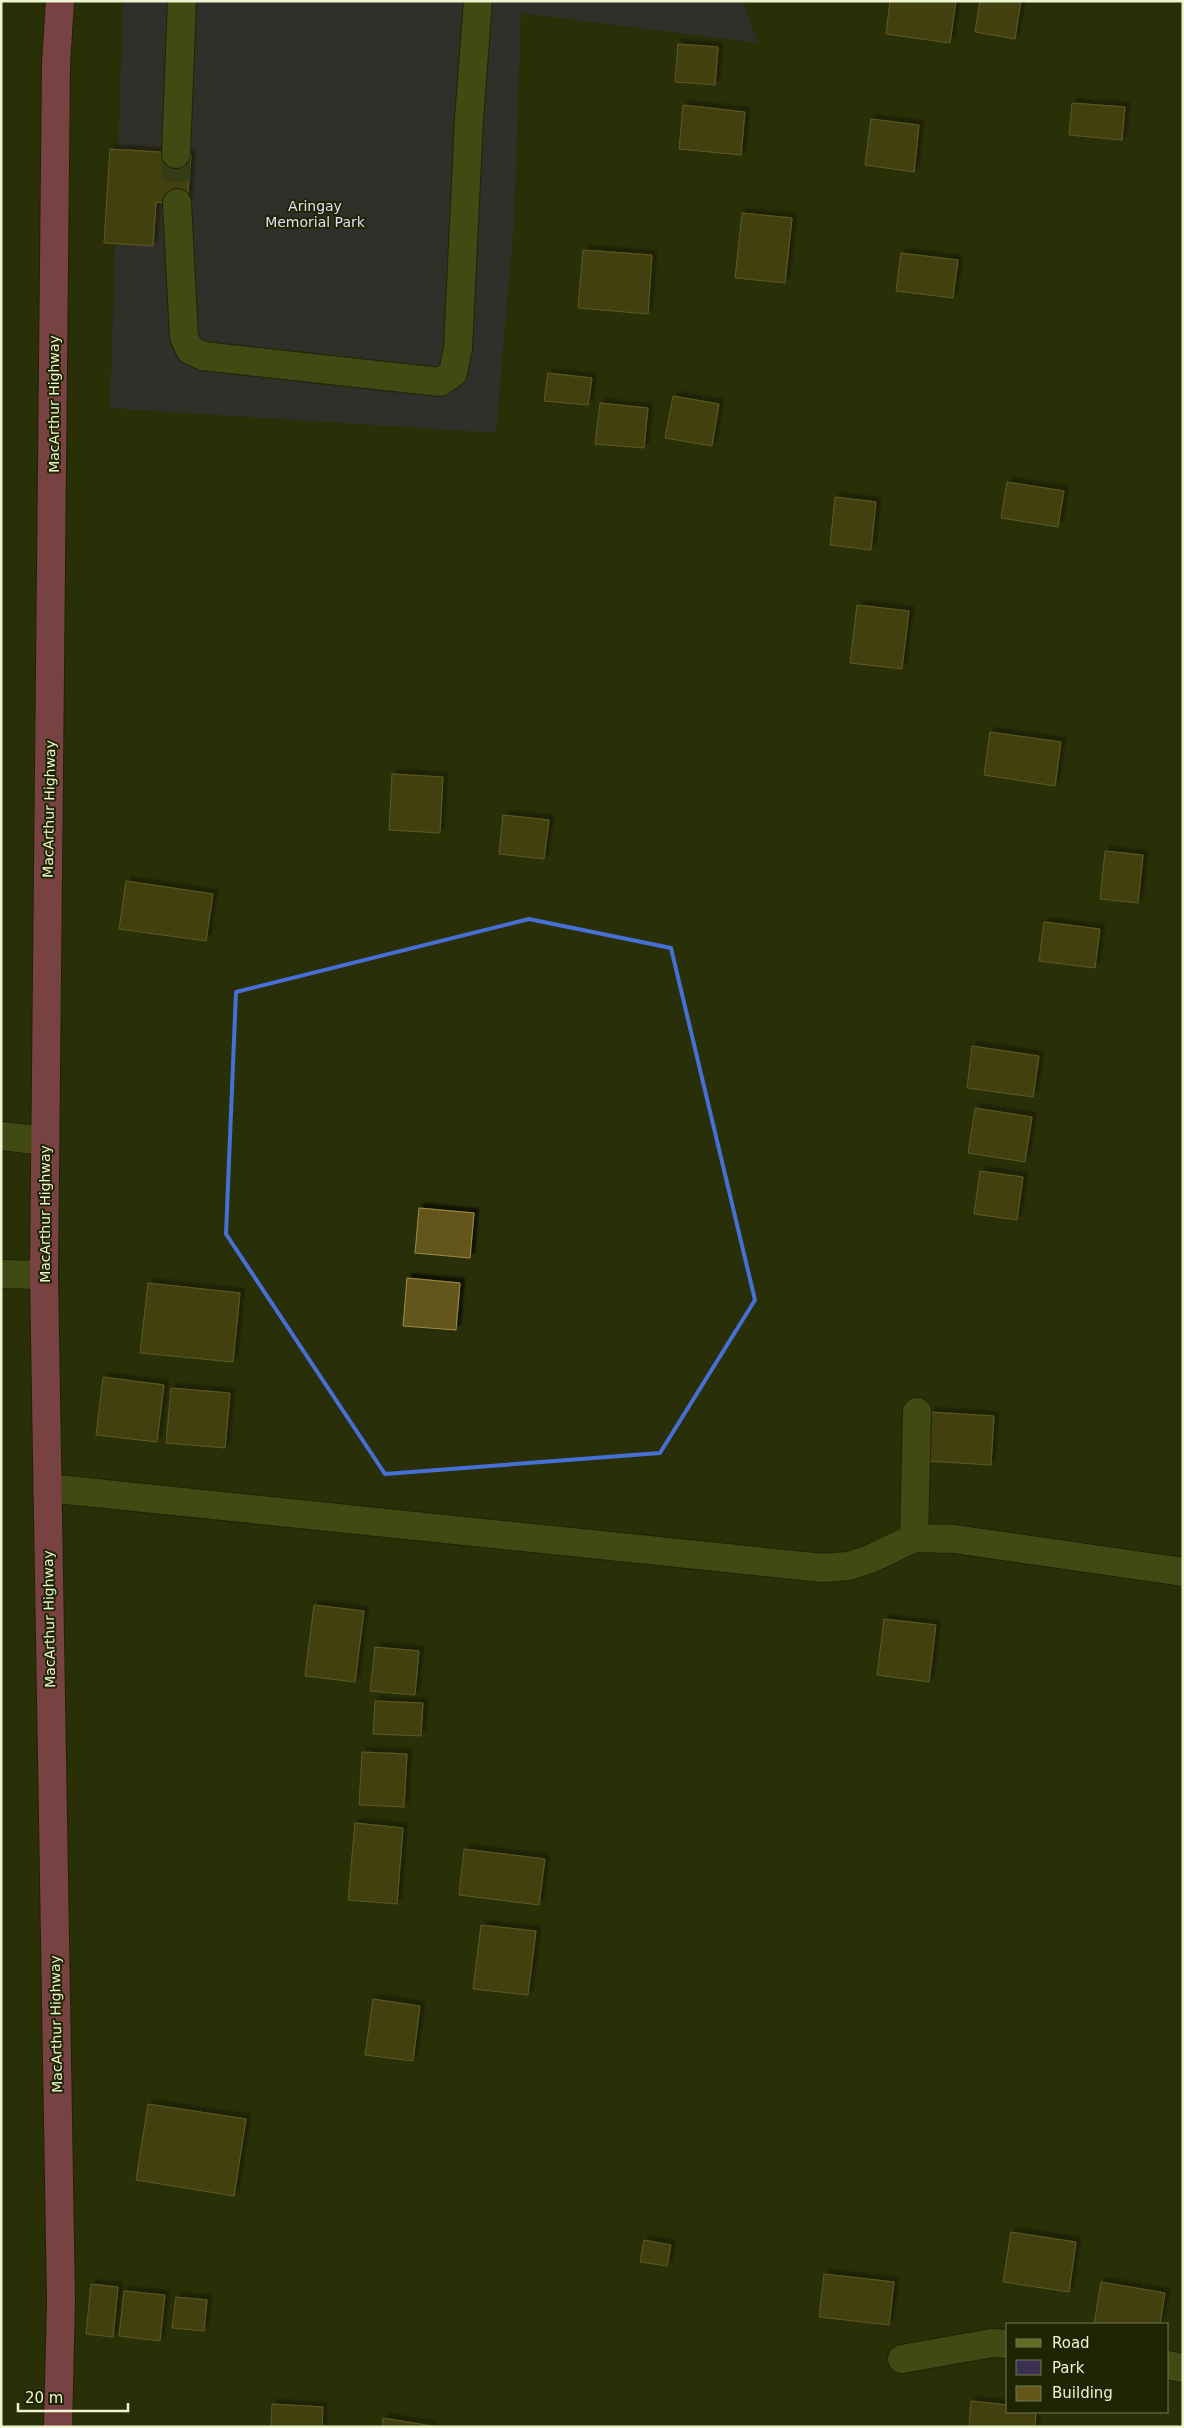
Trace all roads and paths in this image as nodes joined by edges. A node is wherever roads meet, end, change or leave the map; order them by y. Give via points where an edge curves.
1 (60, 1) edge
2 (182, 1) edge
3 (478, 1) edge
4 (176, 154) tunnel mouth
5 (177, 203) tunnel mouth
6 (1, 1136) edge
7 (45, 1141) junction
8 (1, 1274) edge
9 (44, 1275) junction
10 (917, 1412) dead end
11 (47, 1488) junction
12 (914, 1538) junction
13 (1183, 1572) edge
14 (1006, 2344) edge
15 (902, 2358) dead end
16 (1169, 2365) edge
17 (1183, 2368) edge
18 (58, 2427) edge

1 - 7 highway, MacArthur Highway via 56,64
2 - 4 street
3 - 5 street via 468,119 458,348 453,373 440,382 203,356 190,350 184,337
6 - 7 street
7 - 9 highway, MacArthur Highway
8 - 9 street
9 - 11 highway, MacArthur Highway
10 - 12 street
11 - 12 street via 823,1568 848,1566
11 - 18 highway, MacArthur Highway via 61,2301
12 - 13 street via 954,1539
14 - 15 street via 992,2342
16 - 17 street

